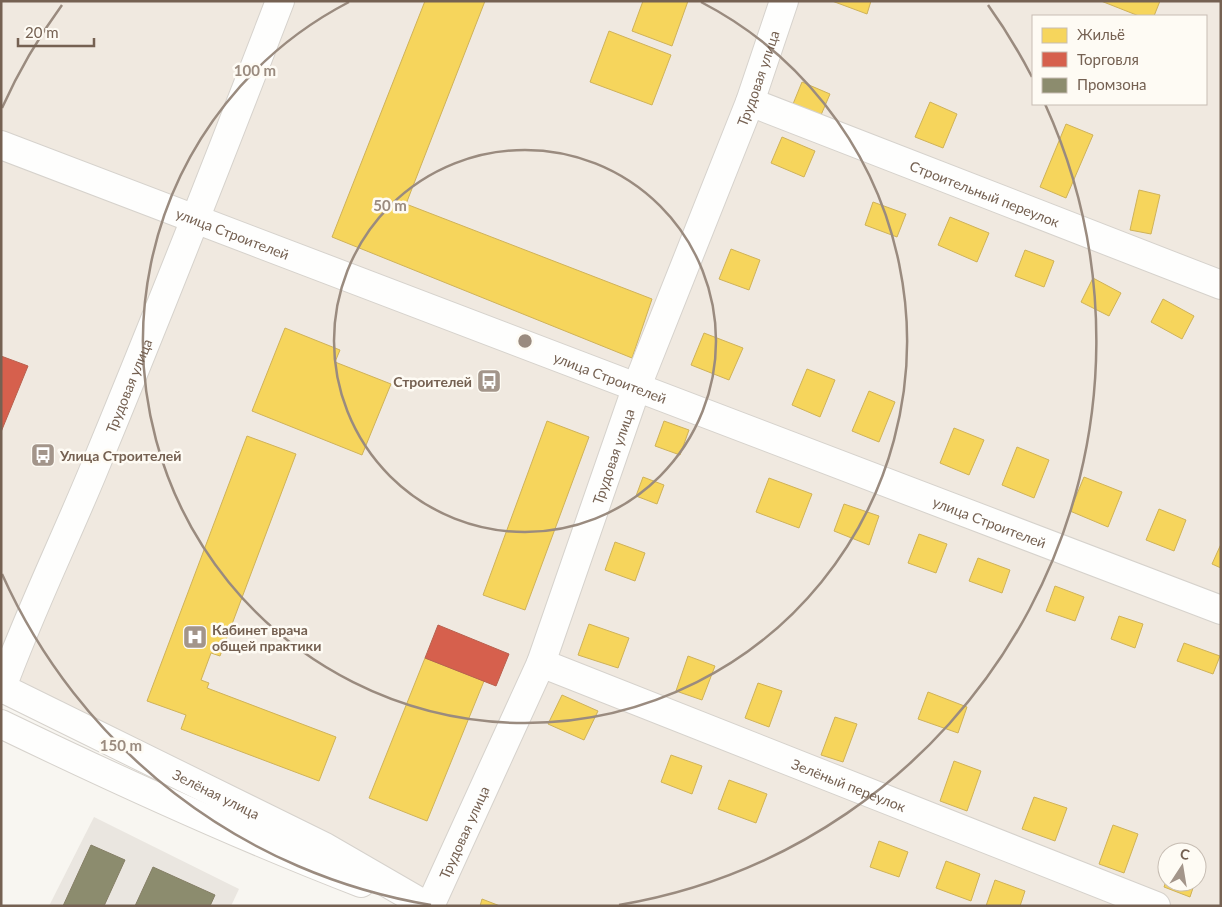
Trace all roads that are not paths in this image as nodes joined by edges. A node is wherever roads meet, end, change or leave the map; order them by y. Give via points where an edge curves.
1 (280, 1) edge
2 (784, 1) edge
3 (750, 102) junction
4 (1, 145) edge
5 (197, 218) junction
6 (1221, 285) edge
7 (637, 386) junction
8 (1221, 610) edge
9 (541, 663) junction
10 (2, 689) edge
11 (1, 724) edge
12 (427, 906) edge
13 (1156, 906) edge

1 - 5 street, Трудовая улица
2 - 3 street, Трудовая улица
3 - 6 street, Строительный переулок
3 - 7 street, Трудовая улица
4 - 5 street, улица Строителей
5 - 7 street, улица Строителей
5 - 10 street, Трудовая улица via 91,477 16,648
7 - 8 street, улица Строителей
7 - 9 street, Трудовая улица
9 - 12 street, Трудовая улица
9 - 13 street, Зелёный переулок
10 - 12 street, Зелёная улица via 76,722 325,847
11 - 12 street, Зелёная улица via 314,865

